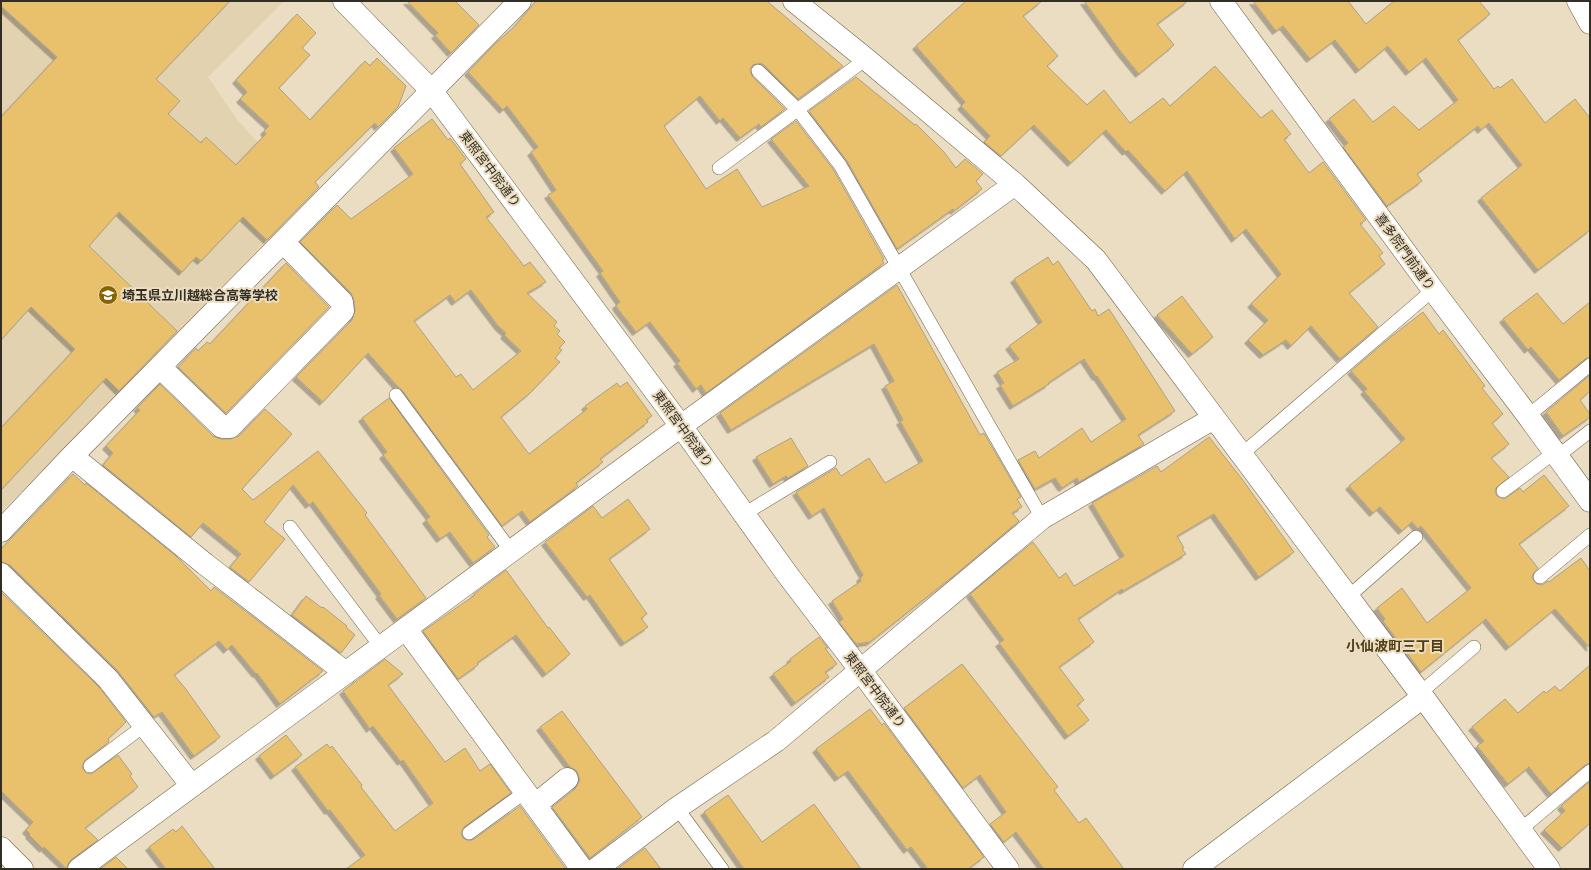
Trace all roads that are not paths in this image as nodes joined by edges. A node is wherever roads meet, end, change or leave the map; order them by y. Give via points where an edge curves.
1 (344, 1) edge
2 (520, 1) edge
3 (794, 1) edge
4 (1221, 1) edge
5 (1578, 1) edge
6 (1590, 23) edge
7 (866, 59) junction
8 (758, 71) dead end
9 (431, 90) junction
10 (798, 110) junction
11 (718, 168) dead end
12 (1015, 184) junction
13 (283, 242) junction
14 (899, 268) junction
15 (1433, 290) junction
16 (1590, 365) edge
17 (160, 367) junction
18 (396, 395) dead end
19 (1528, 416) junction
20 (1214, 418) junction
21 (681, 426) junction
22 (1590, 431) edge
23 (1242, 454) junction
24 (1556, 454) junction
25 (72, 456) junction
26 (830, 462) dead end
27 (1503, 491) dead end
28 (1590, 502) edge
29 (744, 514) junction
30 (1042, 518) junction
31 (290, 527) dead end
32 (1, 531) edge
33 (1590, 535) edge
34 (1416, 537) dead end
35 (511, 551) junction
36 (1, 574) edge
37 (1540, 577) dead end
38 (1348, 598) junction
39 (406, 629) junction
40 (1474, 647) dead end
41 (381, 648) junction
42 (861, 670) junction
43 (346, 673) junction
44 (1422, 695) junction
45 (145, 725) junction
46 (90, 766) dead end
47 (1590, 771) edge
48 (567, 779) dead end
49 (192, 786) junction
50 (530, 798) junction
51 (678, 808) junction
52 (1520, 830) junction
53 (469, 833) dead end
54 (1, 848) edge
55 (22, 869) edge
56 (79, 869) edge
57 (582, 869) edge
58 (596, 869) edge
59 (722, 869) edge
60 (1008, 869) edge
61 (1194, 869) edge
62 (1549, 869) edge

1 - 9 street, 東照宮中院通り
2 - 9 street
3 - 7 street
4 - 15 street, 喜多院門前通り
5 - 6 street
7 - 10 lane
7 - 12 street
8 - 10 lane
9 - 13 street
9 - 21 street, 東照宮中院通り
10 - 11 lane
10 - 14 lane via 840,165
12 - 14 street
12 - 20 street via 1096,260
13 - 17 street
13 - 17 street via 342,302 343,311 236,422 230,427 222,427
14 - 21 street
14 - 30 lane
15 - 19 street, 喜多院門前通り
15 - 23 lane
16 - 19 lane
17 - 25 street
18 - 35 lane
19 - 24 street, 喜多院門前通り
20 - 23 street
20 - 30 street
21 - 29 street, 東照宮中院通り
21 - 35 street
22 - 24 lane
23 - 38 street
24 - 27 lane
24 - 28 street, 喜多院門前通り
25 - 32 street
25 - 43 street via 205,564
26 - 29 lane
29 - 42 street, 東照宮中院通り
30 - 42 street
31 - 41 lane
33 - 37 lane
34 - 38 lane
35 - 39 street
36 - 45 street via 108,679
38 - 44 street
39 - 41 street
39 - 50 street
40 - 44 lane
41 - 43 street
42 - 51 street via 776,741
42 - 60 street, 東照宮中院通り
43 - 49 street
44 - 52 street
44 - 61 street
45 - 46 lane
45 - 49 street
47 - 52 lane
48 - 50 street
49 - 56 street
50 - 53 lane
50 - 57 street
51 - 58 street
51 - 59 lane
52 - 62 street
54 - 55 street

